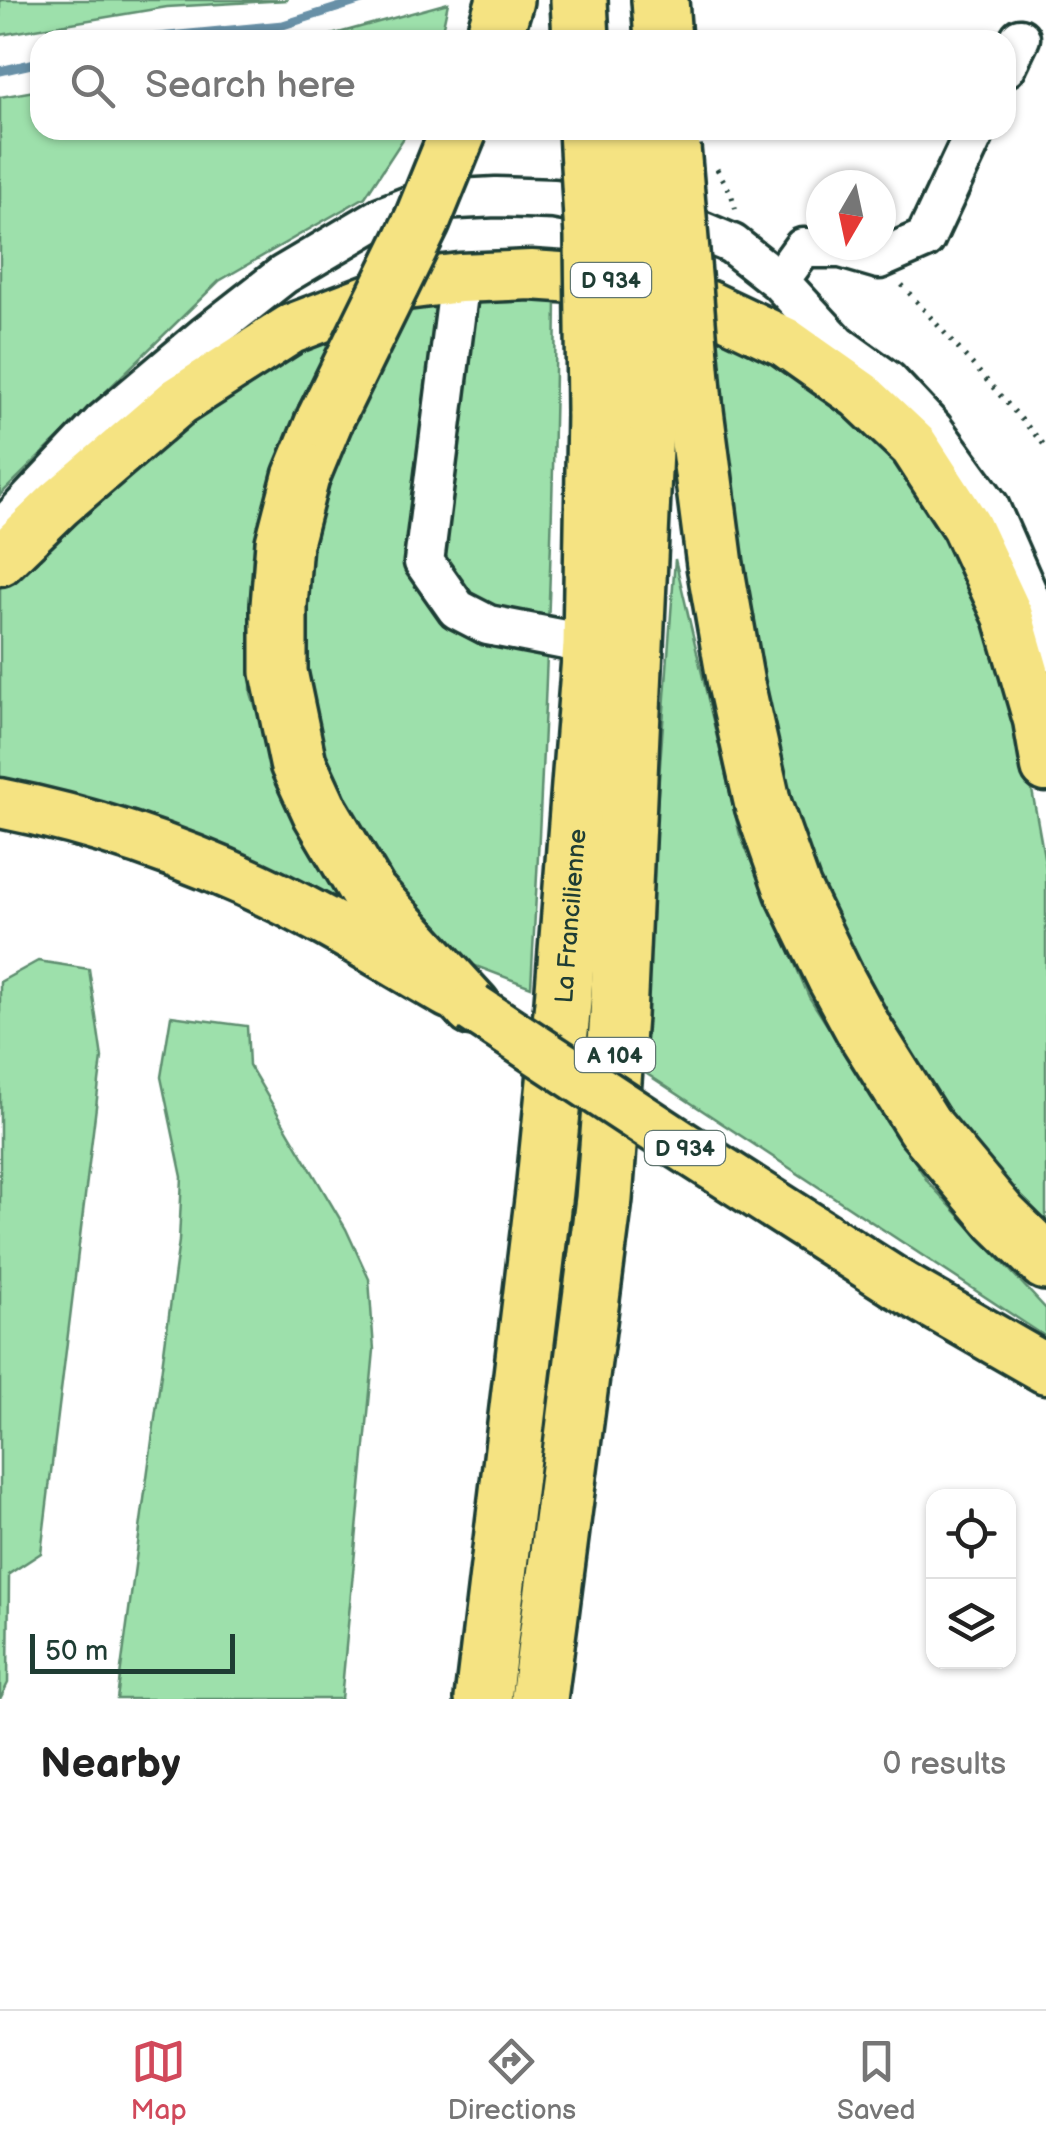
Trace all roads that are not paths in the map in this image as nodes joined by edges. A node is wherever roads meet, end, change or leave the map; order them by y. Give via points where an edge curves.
1 (505, 0) edge
2 (579, 0) edge
3 (634, 0) edge
4 (660, 0) edge
5 (496, 30) edge
6 (581, 30) edge
7 (635, 30) edge
8 (662, 30) edge
9 (455, 140) edge
10 (588, 140) edge
11 (637, 140) edge
12 (971, 140) edge
13 (691, 146) edge
14 (460, 278) junction
15 (779, 281) junction
16 (645, 407) junction
17 (0, 531) edge
18 (0, 561) edge
19 (591, 645) junction
20 (1046, 650) edge
21 (1046, 767) edge
22 (0, 803) edge
23 (474, 1008) junction
24 (1046, 1262) edge
25 (1046, 1369) edge
26 (484, 1699) edge
27 (540, 1699) edge

1 - 5 highway
2 - 6 highway
3 - 7 highway
4 - 8 highway
9 - 23 highway, bridge via 302,477 284,543 279,672 298,763 321,814 368,894
10 - 16 highway, La Francilienne / A 104, bridge via 593,237
11 - 16 highway, La Francilienne / A 104, bridge
12 - 15 lane via 925,238 878,259 841,248 803,248
13 - 16 highway, bridge
14 - 18 main road, D 934 via 406,285 292,329 179,401
14 - 19 lane via 424,562 457,609 488,625
14 - 21 main road, D 934 via 618,281 707,305 786,342 860,395 914,446 966,526 1008,616
15 - 17 lane via 732,244 676,221 554,199 422,201 381,217 283,275 102,423
15 - 20 lane via 838,345 888,381 922,417 989,506
16 - 19 highway, La Francilienne / A 104
16 - 24 highway via 715,565 764,805 793,890 864,1030 924,1126
16 - 27 highway, La Francilienne / A 104 via 604,1200
19 - 26 highway, La Francilienne / A 104 via 544,1192
22 - 23 main road, D 934 via 216,869 323,920
23 - 25 main road, D 934, bridge via 898,1284

